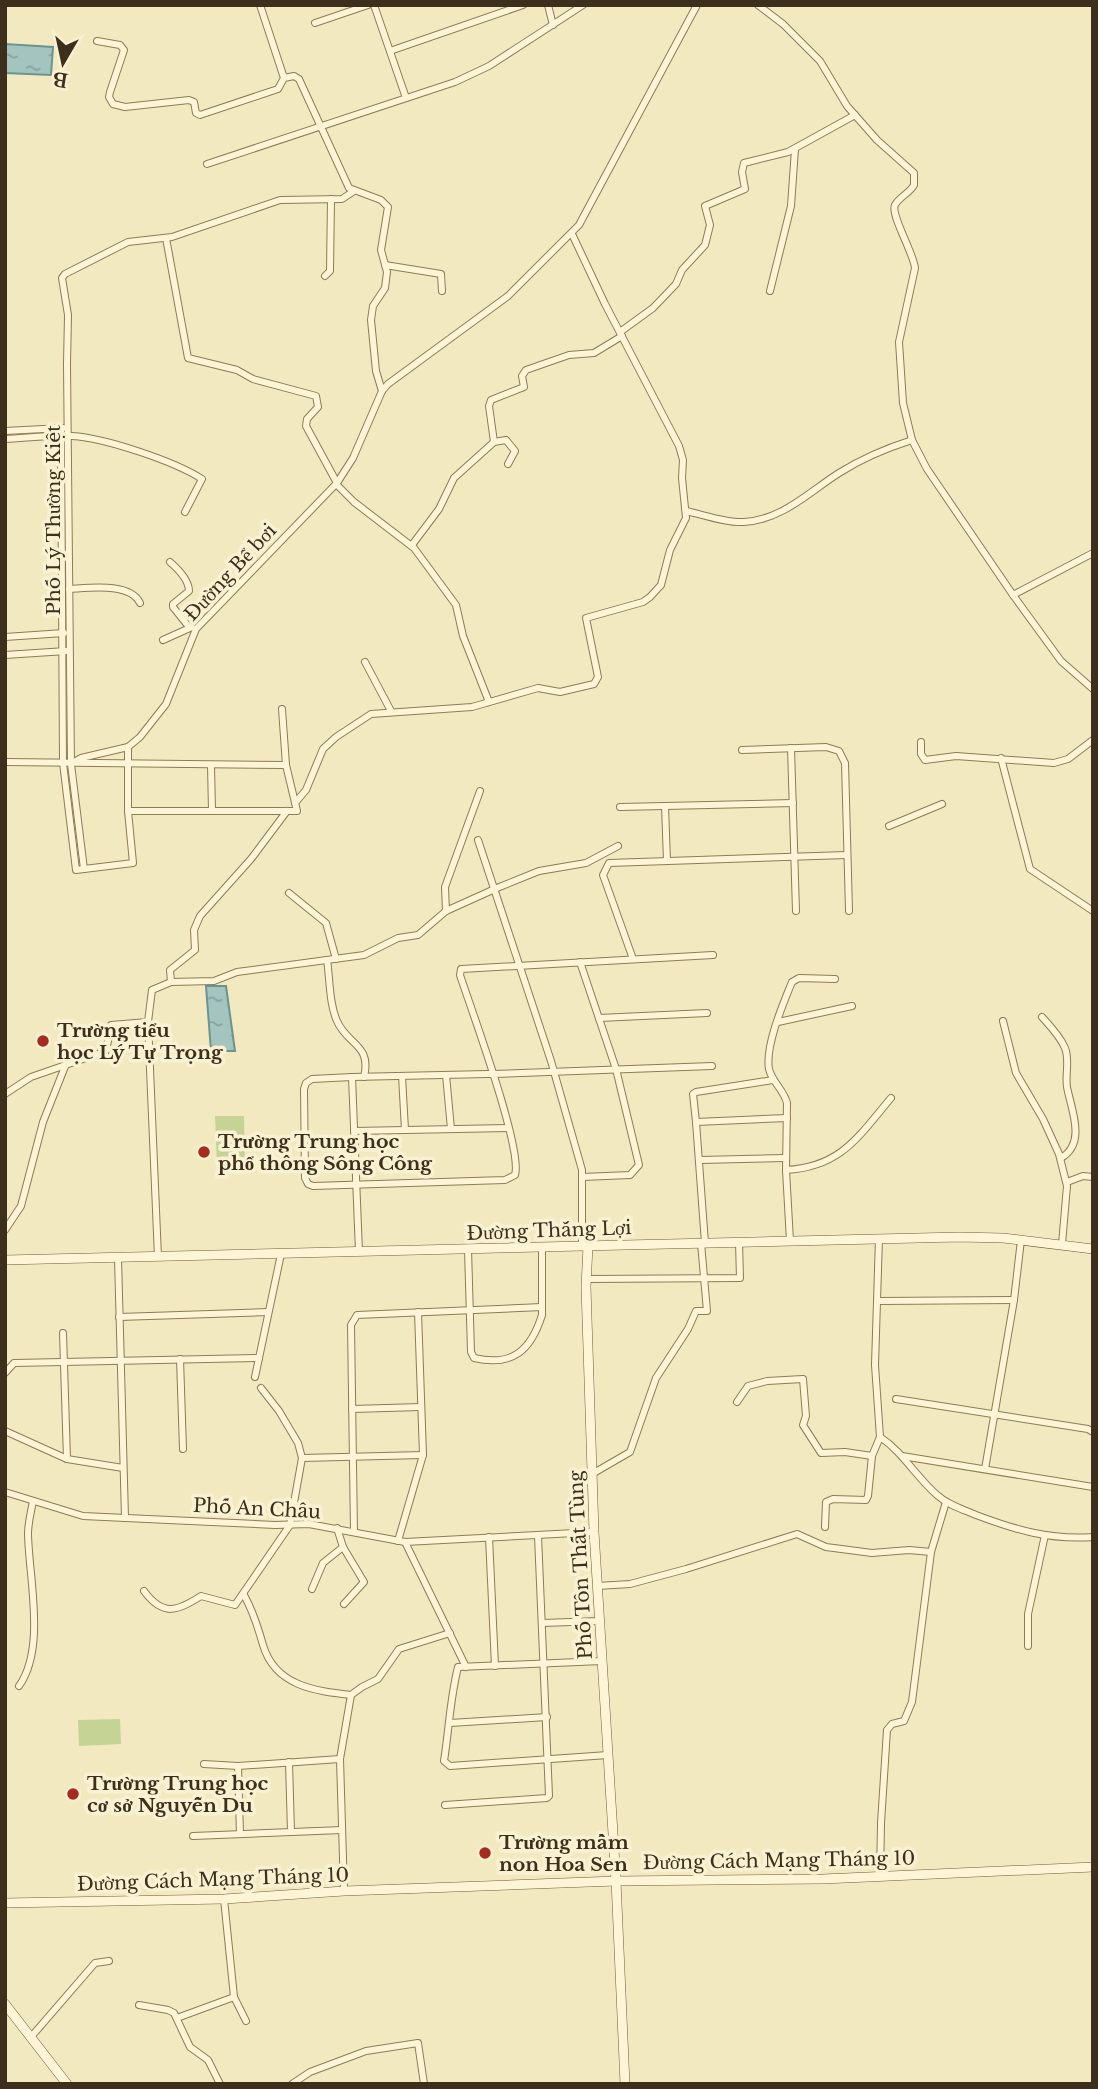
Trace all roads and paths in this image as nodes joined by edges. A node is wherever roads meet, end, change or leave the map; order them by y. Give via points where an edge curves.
1 (260, 5) edge
2 (368, 5) edge
3 (374, 5) edge
4 (523, 5) edge
5 (548, 5) edge
6 (583, 5) edge
7 (697, 5) edge
8 (758, 5) edge
9 (316, 23) dead end
10 (553, 25) junction
11 (97, 40) dead end
12 (390, 51) junction
13 (284, 79) junction
14 (406, 98) junction
15 (855, 115) junction
16 (323, 131) junction
17 (795, 149) junction
18 (207, 164) dead end
19 (354, 191) junction
20 (331, 199) junction
21 (572, 234) junction
22 (166, 238) junction
23 (386, 265) junction
24 (325, 276) dead end
25 (442, 291) dead end
26 (770, 291) dead end
27 (621, 334) junction
28 (382, 391) junction
29 (65, 432) junction
30 (7, 435) edge
31 (912, 440) junction
32 (494, 442) junction
33 (508, 464) dead end
34 (336, 484) junction
35 (686, 511) junction
36 (185, 512) dead end
37 (412, 545) junction
38 (1093, 553) edge
39 (170, 562) dead end
40 (69, 589) junction
41 (1013, 595) junction
42 (141, 603) dead end
43 (192, 628) junction
44 (65, 633) junction
45 (5, 637) edge
46 (163, 640) dead end
47 (66, 650) junction
48 (5, 655) edge
49 (365, 662) dead end
50 (1093, 689) edge
51 (489, 702) junction
52 (282, 709) dead end
53 (391, 711) junction
54 (1093, 740) edge
55 (920, 742) dead end
56 (128, 747) junction
57 (791, 748) junction
58 (742, 750) dead end
59 (1001, 758) junction
60 (5, 762) edge
61 (67, 763) junction
62 (127, 764) junction
63 (211, 765) junction
64 (286, 765) junction
65 (480, 791) dead end
66 (295, 803) junction
67 (793, 803) junction
68 (942, 804) dead end
69 (665, 806) junction
70 (620, 807) dead end
71 (128, 811) junction
72 (212, 811) junction
73 (286, 811) junction
74 (889, 826) dead end
75 (478, 841) dead end
76 (618, 846) dead end
77 (847, 855) junction
78 (795, 857) junction
79 (667, 861) junction
80 (84, 869) junction
81 (495, 890) junction
82 (289, 893) dead end
83 (446, 911) junction
84 (796, 911) dead end
85 (849, 911) dead end
86 (1093, 911) edge
87 (713, 955) dead end
88 (336, 959) junction
89 (633, 959) junction
90 (327, 960) junction
91 (580, 962) junction
92 (519, 966) junction
93 (835, 979) dead end
94 (171, 982) junction
95 (852, 1006) dead end
96 (707, 1013) dead end
97 (1042, 1017) dead end
98 (599, 1018) junction
99 (1003, 1021) dead end
100 (148, 1022) junction
101 (778, 1022) junction
102 (66, 1064) junction
103 (712, 1066) dead end
104 (616, 1069) junction
105 (554, 1072) junction
106 (493, 1074) junction
107 (446, 1075) junction
108 (402, 1076) junction
109 (352, 1077) junction
110 (364, 1077) junction
111 (773, 1080) junction
112 (5, 1094) edge
113 (891, 1098) dead end
114 (787, 1118) junction
115 (696, 1122) junction
116 (508, 1128) junction
117 (451, 1129) junction
118 (405, 1130) junction
119 (354, 1131) junction
120 (786, 1158) junction
121 (1060, 1158) junction
122 (700, 1160) junction
123 (786, 1170) junction
124 (582, 1177) junction
125 (1093, 1177) edge
126 (1067, 1182) junction
127 (356, 1186) junction
128 (5, 1230) edge
129 (879, 1238) junction
130 (1021, 1240) junction
131 (790, 1241) junction
132 (739, 1242) junction
133 (703, 1243) junction
134 (1062, 1244) junction
135 (585, 1246) junction
136 (542, 1247) junction
137 (468, 1249) junction
138 (1093, 1249) edge
139 (359, 1252) junction
140 (281, 1254) junction
141 (158, 1257) junction
142 (118, 1258) junction
143 (5, 1261) edge
144 (705, 1278) junction
145 (587, 1279) junction
146 (1014, 1300) junction
147 (879, 1301) junction
148 (542, 1307) junction
149 (471, 1310) junction
150 (268, 1312) junction
151 (418, 1312) junction
152 (119, 1317) junction
153 (63, 1333) dead end
154 (259, 1358) junction
155 (180, 1359) junction
156 (120, 1361) junction
157 (64, 1362) junction
158 (5, 1373) edge
159 (255, 1377) dead end
160 (261, 1388) dead end
161 (896, 1399) dead end
162 (737, 1402) dead end
163 (421, 1407) junction
164 (352, 1409) junction
165 (996, 1413) junction
166 (5, 1430) edge
167 (1093, 1432) edge
168 (880, 1437) junction
169 (183, 1449) dead end
170 (423, 1455) junction
171 (353, 1456) junction
172 (872, 1456) junction
173 (902, 1456) junction
174 (302, 1458) junction
175 (67, 1459) junction
176 (123, 1468) junction
177 (985, 1469) junction
178 (592, 1474) junction
179 (1093, 1486) edge
180 (5, 1492) edge
181 (33, 1501) junction
182 (946, 1502) junction
183 (125, 1518) junction
184 (290, 1525) junction
185 (825, 1527) dead end
186 (337, 1528) junction
187 (354, 1532) junction
188 (594, 1532) junction
189 (1045, 1535) junction
190 (538, 1536) junction
191 (489, 1537) junction
192 (1093, 1537) edge
193 (401, 1541) junction
194 (344, 1547) junction
195 (931, 1552) junction
196 (597, 1586) junction
197 (312, 1589) dead end
198 (144, 1591) dead end
199 (244, 1595) junction
200 (344, 1604) dead end
201 (600, 1621) junction
202 (542, 1623) junction
203 (450, 1633) junction
204 (1028, 1646) dead end
205 (602, 1661) junction
206 (544, 1663) junction
207 (495, 1665) junction
208 (466, 1667) junction
209 (19, 1686) dead end
210 (351, 1695) junction
211 (547, 1717) junction
212 (450, 1723) junction
213 (608, 1755) junction
214 (340, 1759) junction
215 (549, 1759) junction
216 (289, 1762) junction
217 (204, 1764) dead end
218 (238, 1766) junction
219 (445, 1805) dead end
220 (342, 1830) junction
221 (291, 1832) junction
222 (240, 1834) junction
223 (193, 1836) dead end
224 (1093, 1867) edge
225 (880, 1877) junction
226 (616, 1881) junction
227 (344, 1891) junction
228 (224, 1899) junction
229 (5, 1903) edge
230 (109, 1961) dead end
231 (234, 1997) junction
232 (5, 2004) edge
233 (139, 2005) dead end
234 (177, 2018) junction
235 (246, 2021) dead end
236 (32, 2037) junction
237 (67, 2084) edge
238 (220, 2084) edge
239 (292, 2084) edge
240 (424, 2084) edge
241 (625, 2084) edge

1 - 13 street
2 - 9 street
3 - 12 street
4 - 12 street
5 - 10 street
6 - 10 street
7 - 21 street via 586,216
8 - 15 street via 820,61
10 - 14 street via 474,74
11 - 13 street via 123,47 109,97 119,106 189,100 200,115 278,89
12 - 14 street
13 - 16 street via 299,79
14 - 16 street
15 - 17 street
15 - 31 street via 916,179 894,211 915,268 899,342
16 - 18 street
16 - 19 street
17 - 26 street via 792,206
17 - 27 street via 744,163 746,189 705,206 710,225 705,245 682,270 676,284
19 - 20 street via 346,198
19 - 23 street via 388,207 382,250
20 - 22 street via 280,200
20 - 24 street via 331,271
21 - 27 street
21 - 28 street via 508,296
22 - 29 street, Phố Lý Thường Kiệt via 122,245 62,278 68,315
22 - 34 street via 188,358 316,396 318,407 306,426
23 - 25 street via 441,274
23 - 28 street via 385,288 373,306 371,320
27 - 32 street via 594,354 569,355 526,370 524,387 489,402
27 - 35 street via 682,453
28 - 34 street, Đường Bể bơi via 353,458
29 - 30 street
29 - 36 street via 200,477 202,482
29 - 40 street, Phố Lý Thường Kiệt
29 - 44 street, Phố Lý Thường Kiệt
31 - 35 street via 840,472 791,507 756,520 733,521
31 - 41 street via 926,469
32 - 33 street via 506,440 515,451
32 - 37 street via 454,478 439,509
34 - 37 street
34 - 43 street, Đường Bể bơi
35 - 51 street via 657,591 643,602 586,618 594,684 560,692 538,688
37 - 51 street via 456,605
38 - 41 street
39 - 43 street via 189,587 173,604 174,609
40 - 42 street via 114,589
40 - 44 street, Phố Lý Thường Kiệt
41 - 50 street via 1061,661
43 - 46 street
43 - 56 street, Đường Bể bơi via 166,704
44 - 45 street
44 - 47 street, Phố Lý Thường Kiệt
47 - 48 street
47 - 61 street, Phố Lý Thường Kiệt
49 - 53 street
51 - 53 street via 462,708
52 - 64 street
53 - 66 street via 364,717 329,743
54 - 59 street via 1061,762
55 - 59 street via 925,760
56 - 61 street
56 - 62 street
57 - 58 street
57 - 67 street
57 - 77 street via 839,751 845,763
59 - 86 street via 1030,869
60 - 61 street
61 - 62 street
61 - 80 street
61 - 80 street via 76,870
62 - 63 street
62 - 71 street
63 - 64 street
63 - 72 street
64 - 66 street
65 - 83 street via 445,887
66 - 73 street via 297,811
67 - 69 street
67 - 78 street
68 - 74 street
69 - 70 street
69 - 79 street
71 - 72 street
71 - 80 street via 133,863
72 - 73 street
73 - 94 street via 200,916 194,930 195,950 170,970
75 - 81 street
76 - 81 street via 586,863 539,871
77 - 78 street
77 - 85 street
78 - 79 street
78 - 84 street
79 - 89 street via 609,863 603,875
81 - 83 street
81 - 92 street
82 - 88 street via 326,923
83 - 88 street via 418,935 398,938 364,955
87 - 89 street
88 - 90 street
89 - 91 street
90 - 94 street via 237,972 214,981
90 - 110 street via 336,1020 364,1055
91 - 92 street
91 - 98 street
92 - 105 street
92 - 106 street via 461,969
93 - 101 street via 795,980
94 - 100 street via 152,990
95 - 101 street
96 - 98 street
97 - 121 street via 1067,1054 1067,1086 1077,1128 1067,1154
98 - 104 street
99 - 121 street via 1016,1073
100 - 102 street via 111,1025 106,1051
100 - 141 street
101 - 111 street via 768,1059
102 - 112 street via 23,1080
102 - 128 street via 43,1122 21,1206
103 - 104 street
104 - 105 street
104 - 124 street via 639,1165 630,1175
105 - 106 street
105 - 124 street
106 - 107 street
106 - 116 street
107 - 108 street
107 - 117 street
108 - 110 street
108 - 118 street
109 - 110 street
109 - 119 street
109 - 127 street via 306,1083 305,1178 313,1186
111 - 114 street via 786,1098
111 - 115 street via 695,1091
113 - 123 street via 846,1149 815,1167
114 - 115 street
114 - 120 street
115 - 122 street
116 - 117 street
116 - 127 street via 517,1165 511,1179
117 - 118 street
118 - 119 street
119 - 127 street
120 - 122 street
120 - 123 street
121 - 126 street
122 - 133 street
123 - 131 street
124 - 135 street
125 - 126 street
126 - 134 street
127 - 139 street
129 - 130 street, Đường Thắng Lợi
129 - 131 street, Đường Thắng Lợi
129 - 147 street
130 - 134 street, Đường Thắng Lợi
130 - 146 street
131 - 132 street, Đường Thắng Lợi
132 - 133 street, Đường Thắng Lợi
132 - 144 street via 740,1278
133 - 135 street, Đường Thắng Lợi
133 - 144 street
134 - 138 street, Đường Thắng Lợi
135 - 136 street, Đường Thắng Lợi
135 - 145 street, Phố Tôn Thất Tùng
136 - 137 street, Đường Thắng Lợi
136 - 148 street
137 - 139 street, Đường Thắng Lợi
137 - 149 street
139 - 140 street, Đường Thắng Lợi
140 - 141 street, Đường Thắng Lợi
140 - 150 street
141 - 142 street, Đường Thắng Lợi
142 - 143 street, Đường Thắng Lợi
142 - 152 street
144 - 145 street
144 - 178 street via 708,1311 696,1311 656,1378 630,1452
145 - 178 street, Phố Tôn Thất Tùng
146 - 147 street
146 - 165 street
147 - 168 street
148 - 149 street
148 - 149 street via 539,1323 523,1351 508,1358 472,1356
149 - 151 street
150 - 152 street
150 - 154 street
151 - 163 street
151 - 164 street via 354,1318
152 - 156 street
153 - 157 street
154 - 155 street
154 - 159 street
155 - 156 street
155 - 169 street
156 - 157 street
156 - 176 street
157 - 158 street via 14,1363
157 - 175 street
160 - 174 street via 298,1443
161 - 165 street
162 - 172 street via 748,1386 803,1379 803,1425 818,1451
163 - 164 street
163 - 170 street
164 - 171 street
165 - 167 street
165 - 177 street
166 - 175 street
168 - 172 street
168 - 173 street
170 - 171 street
170 - 193 street
171 - 174 street
171 - 187 street
172 - 185 street via 867,1499 826,1502
173 - 177 street
173 - 182 street
174 - 184 street
175 - 176 street
176 - 183 street
177 - 179 street
178 - 188 street, Phố Tôn Thất Tùng
180 - 181 street, Phố An Châu
181 - 183 street, Phố An Châu via 73,1514
181 - 209 street via 28,1534 33,1637 29,1666
182 - 189 street via 1020,1531
182 - 195 street
183 - 184 street, Phố An Châu
184 - 186 street, Phố An Châu
184 - 199 street
186 - 187 street, Phố An Châu
186 - 194 street
187 - 193 street, Phố An Châu
188 - 190 street, Phố An Châu
188 - 196 street, Phố Tôn Thất Tùng
189 - 192 street
189 - 204 street via 1028,1614
190 - 191 street, Phố An Châu
190 - 202 street
191 - 193 street, Phố An Châu
191 - 207 street
193 - 203 street
194 - 197 street via 323,1563
194 - 200 street via 363,1582
195 - 196 street via 872,1553 826,1547 797,1534 630,1584
195 - 225 street via 912,1702 904,1721 887,1730
196 - 201 street, Phố Tôn Thất Tùng
198 - 199 street via 171,1609 186,1607 201,1596 235,1605
199 - 210 street via 263,1647 281,1674 296,1685
201 - 202 street
201 - 205 street, Phố Tôn Thất Tùng
202 - 206 street
203 - 208 street
203 - 210 street via 400,1649 378,1679
205 - 206 street
205 - 213 street, Phố Tôn Thất Tùng
206 - 207 street
206 - 211 street
207 - 208 street
208 - 212 street via 458,1667
210 - 214 street
211 - 212 street
211 - 215 street
212 - 215 street via 447,1765
213 - 215 street
213 - 226 street, Phố Tôn Thất Tùng
214 - 216 street
214 - 220 street
215 - 219 street via 547,1798
216 - 218 street
216 - 221 street
217 - 218 street
218 - 222 street
220 - 221 street
220 - 227 street
221 - 222 street
222 - 223 street
224 - 225 street, Đường Cách Mạng Tháng 10
225 - 226 street, Đường Cách Mạng Tháng 10
226 - 227 street, Đường Cách Mạng Tháng 10
226 - 241 street, Phố Tôn Thất Tùng
227 - 228 street, Đường Cách Mạng Tháng 10
228 - 229 street, Đường Cách Mạng Tháng 10
228 - 231 street
230 - 236 street via 95,1963
231 - 234 street
231 - 235 street
232 - 236 street
233 - 234 street via 168,2010
234 - 238 street via 190,2047 208,2060
236 - 237 street
239 - 240 street via 353,2055 418,2043

